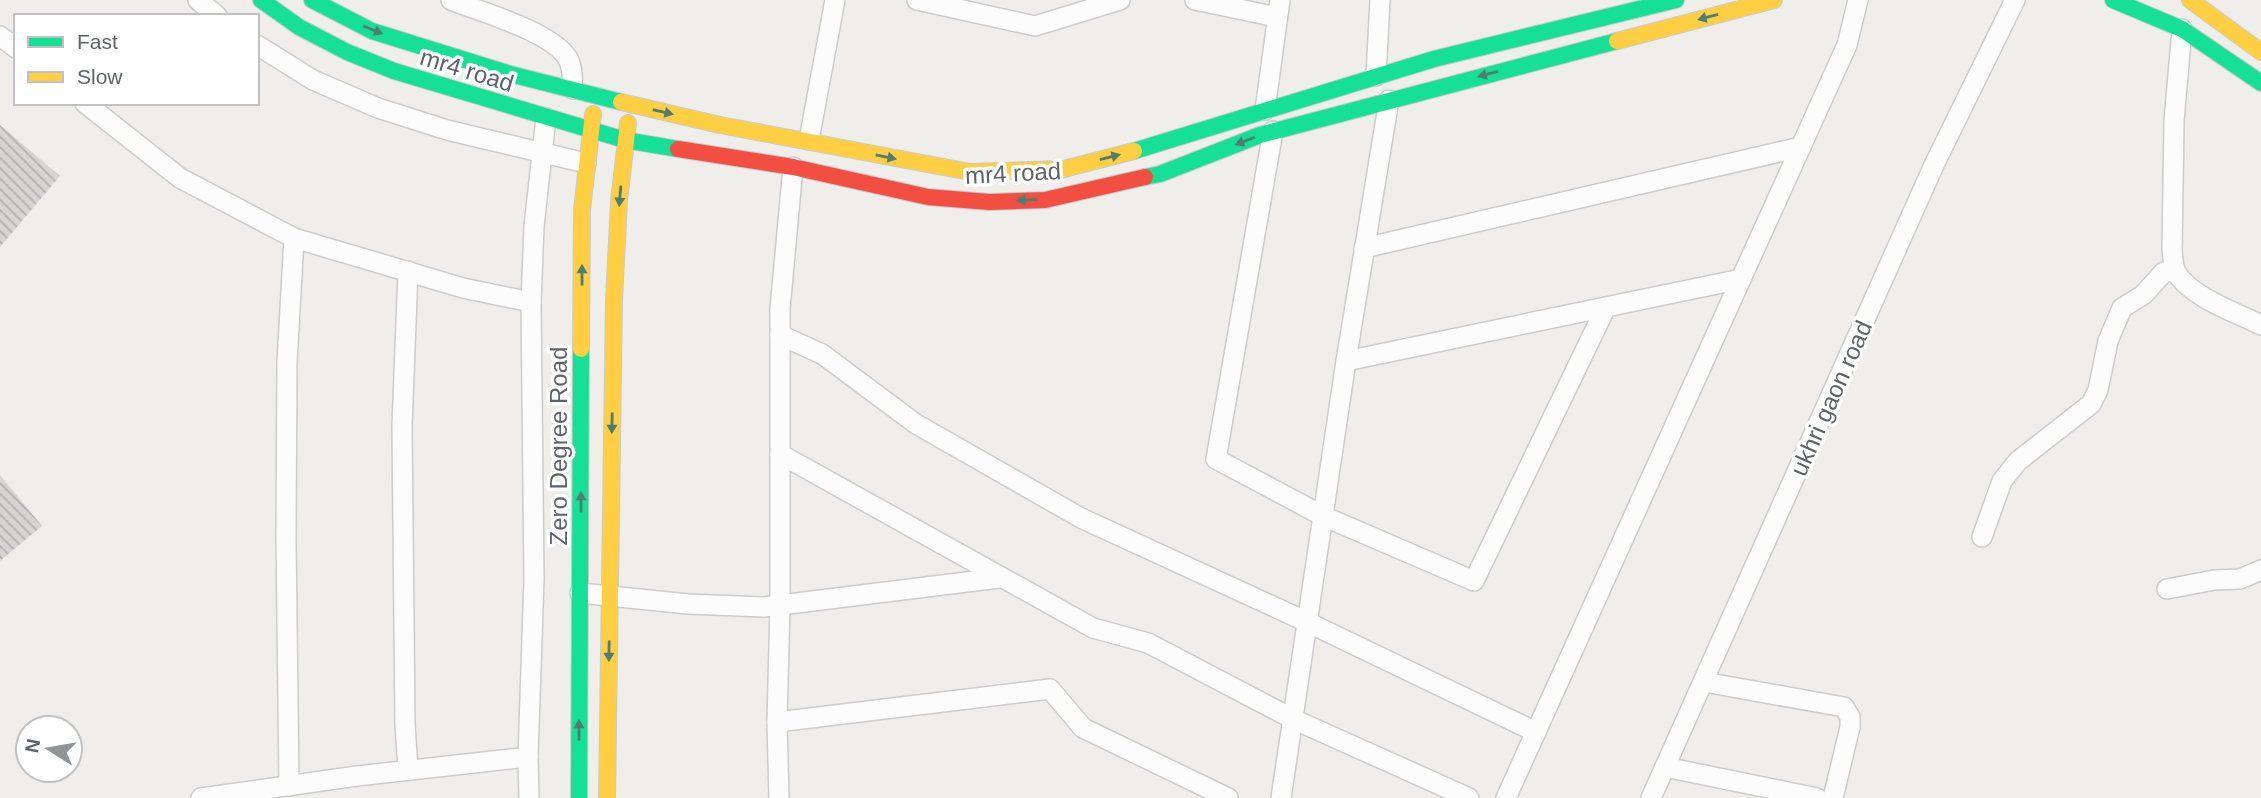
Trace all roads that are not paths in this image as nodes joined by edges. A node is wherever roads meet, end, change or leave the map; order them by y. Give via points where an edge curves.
1 (198, 0) edge
2 (261, 0) edge
3 (312, 0) edge
4 (451, 0) edge
5 (835, 0) edge
6 (917, 0) edge
7 (1120, 0) edge
8 (1195, 0) edge
9 (1380, 0) edge
10 (1676, 0) edge
11 (1774, 0) edge
12 (1858, 0) edge
13 (2015, 0) edge
14 (2113, 0) edge
15 (2182, 0) edge
16 (2190, 0) edge
17 (970, 6) edge
18 (2210, 7) edge
19 (1279, 8) edge
20 (215, 14) edge
21 (2182, 29) junction
22 (2207, 44) junction
23 (259, 46) edge
24 (2261, 52) edge
25 (1376, 76) junction
26 (2261, 83) edge
27 (573, 89) junction
28 (597, 95) junction
29 (1389, 100) junction
30 (632, 104) junction
31 (88, 105) edge
32 (1265, 110) junction
33 (546, 118) junction
34 (589, 130) junction
35 (1273, 131) junction
36 (625, 140) junction
37 (809, 140) junction
38 (1801, 147) junction
39 (543, 154) junction
40 (586, 163) junction
41 (793, 167) junction
42 (295, 238) junction
43 (1364, 248) junction
44 (408, 271) junction
45 (2175, 271) junction
46 (1741, 279) junction
47 (531, 302) junction
48 (1606, 307) junction
49 (2261, 325) edge
50 (780, 335) junction
51 (1346, 361) junction
52 (780, 454) junction
53 (1323, 516) junction
54 (1982, 537) dead end
55 (2261, 570) edge
56 (999, 578) junction
57 (2167, 589) dead end
58 (580, 593) junction
59 (609, 597) junction
60 (780, 605) junction
61 (1307, 622) junction
62 (1704, 682) junction
63 (1293, 719) junction
64 (777, 722) junction
65 (1536, 732) junction
66 (527, 757) junction
67 (1665, 767) junction
68 (408, 770) junction
69 (289, 786) junction
70 (201, 798) edge
71 (528, 798) edge
72 (579, 798) edge
73 (607, 798) edge
74 (779, 798) edge
75 (1228, 798) edge
76 (1281, 798) edge
77 (1469, 798) edge
78 (1507, 798) edge
79 (1651, 798) edge
80 (1817, 798) edge
81 (1833, 798) edge

1 - 20 street
2 - 33 street, mr4 road via 347,52
3 -> 27 street, mr4 road via 372,31
4 - 27 street via 550,41 568,58
5 - 37 street
6 - 17 street
7 - 17 street via 1035,26
8 - 19 street
9 - 25 street
10 - 25 street, mr4 road
11 -> 29 street, mr4 road
12 - 38 street via 1847,45
13 - 62 street, ukhri gaon road via 1934,165
14 - 21 street
15 - 21 street
16 - 18 street
18 - 22 street
18 - 24 street
19 - 32 street
21 - 22 street
21 - 45 street via 2174,121
22 - 26 street
23 - 39 street via 313,80 378,108
25 - 32 street, mr4 road
27 - 28 street, mr4 road
28 - 30 street, mr4 road
28 - 34 street, Zero Degree Road
29 - 35 street, mr4 road
29 - 43 street
30 - 36 street
30 -> 37 street, mr4 road
31 - 42 street via 180,178
37 -> 32 street, mr4 road via 970,172 1064,169
33 - 34 street, mr4 road
33 - 39 street
34 - 36 street, mr4 road
34 - 40 street, Zero Degree Road
35 -> 41 street, mr4 road via 1160,174 1045,200 928,197
35 - 53 street via 1216,460
36 - 41 street, mr4 road
36 -> 59 street via 614,300
38 - 43 street
38 - 46 street
39 - 40 street
39 - 47 street
58 -> 40 street, Zero Degree Road
41 - 50 street
42 - 44 street
42 - 69 street via 286,363
43 - 51 street
44 - 47 street
44 - 68 street via 402,426
45 - 49 street via 2213,302
45 - 54 street via 2164,272 2143,295 2122,308 2091,404 2018,461 2002,481
46 - 48 street
46 - 65 street
47 - 66 street via 534,579
48 - 51 street
48 - 53 street via 1474,581
50 - 52 street
50 - 61 street via 822,354 916,424 1081,518
51 - 53 street
52 - 56 street
52 - 60 street
53 - 61 street
55 - 57 street via 2240,579
56 - 60 street
56 - 63 street via 1093,628 1148,643
58 - 59 street
72 -> 58 street, Zero Degree Road
59 - 60 street
59 -> 73 street
60 - 64 street
61 - 63 street
61 - 65 street
62 - 67 street, ukhri gaon road
62 - 81 street via 1844,707 1850,727
63 - 76 street
63 - 77 street
64 - 74 street
64 - 75 street via 1050,689 1083,728
65 - 78 street
66 - 68 street
66 - 71 street
67 - 79 street, ukhri gaon road
67 - 80 street
68 - 69 street
69 - 70 street

